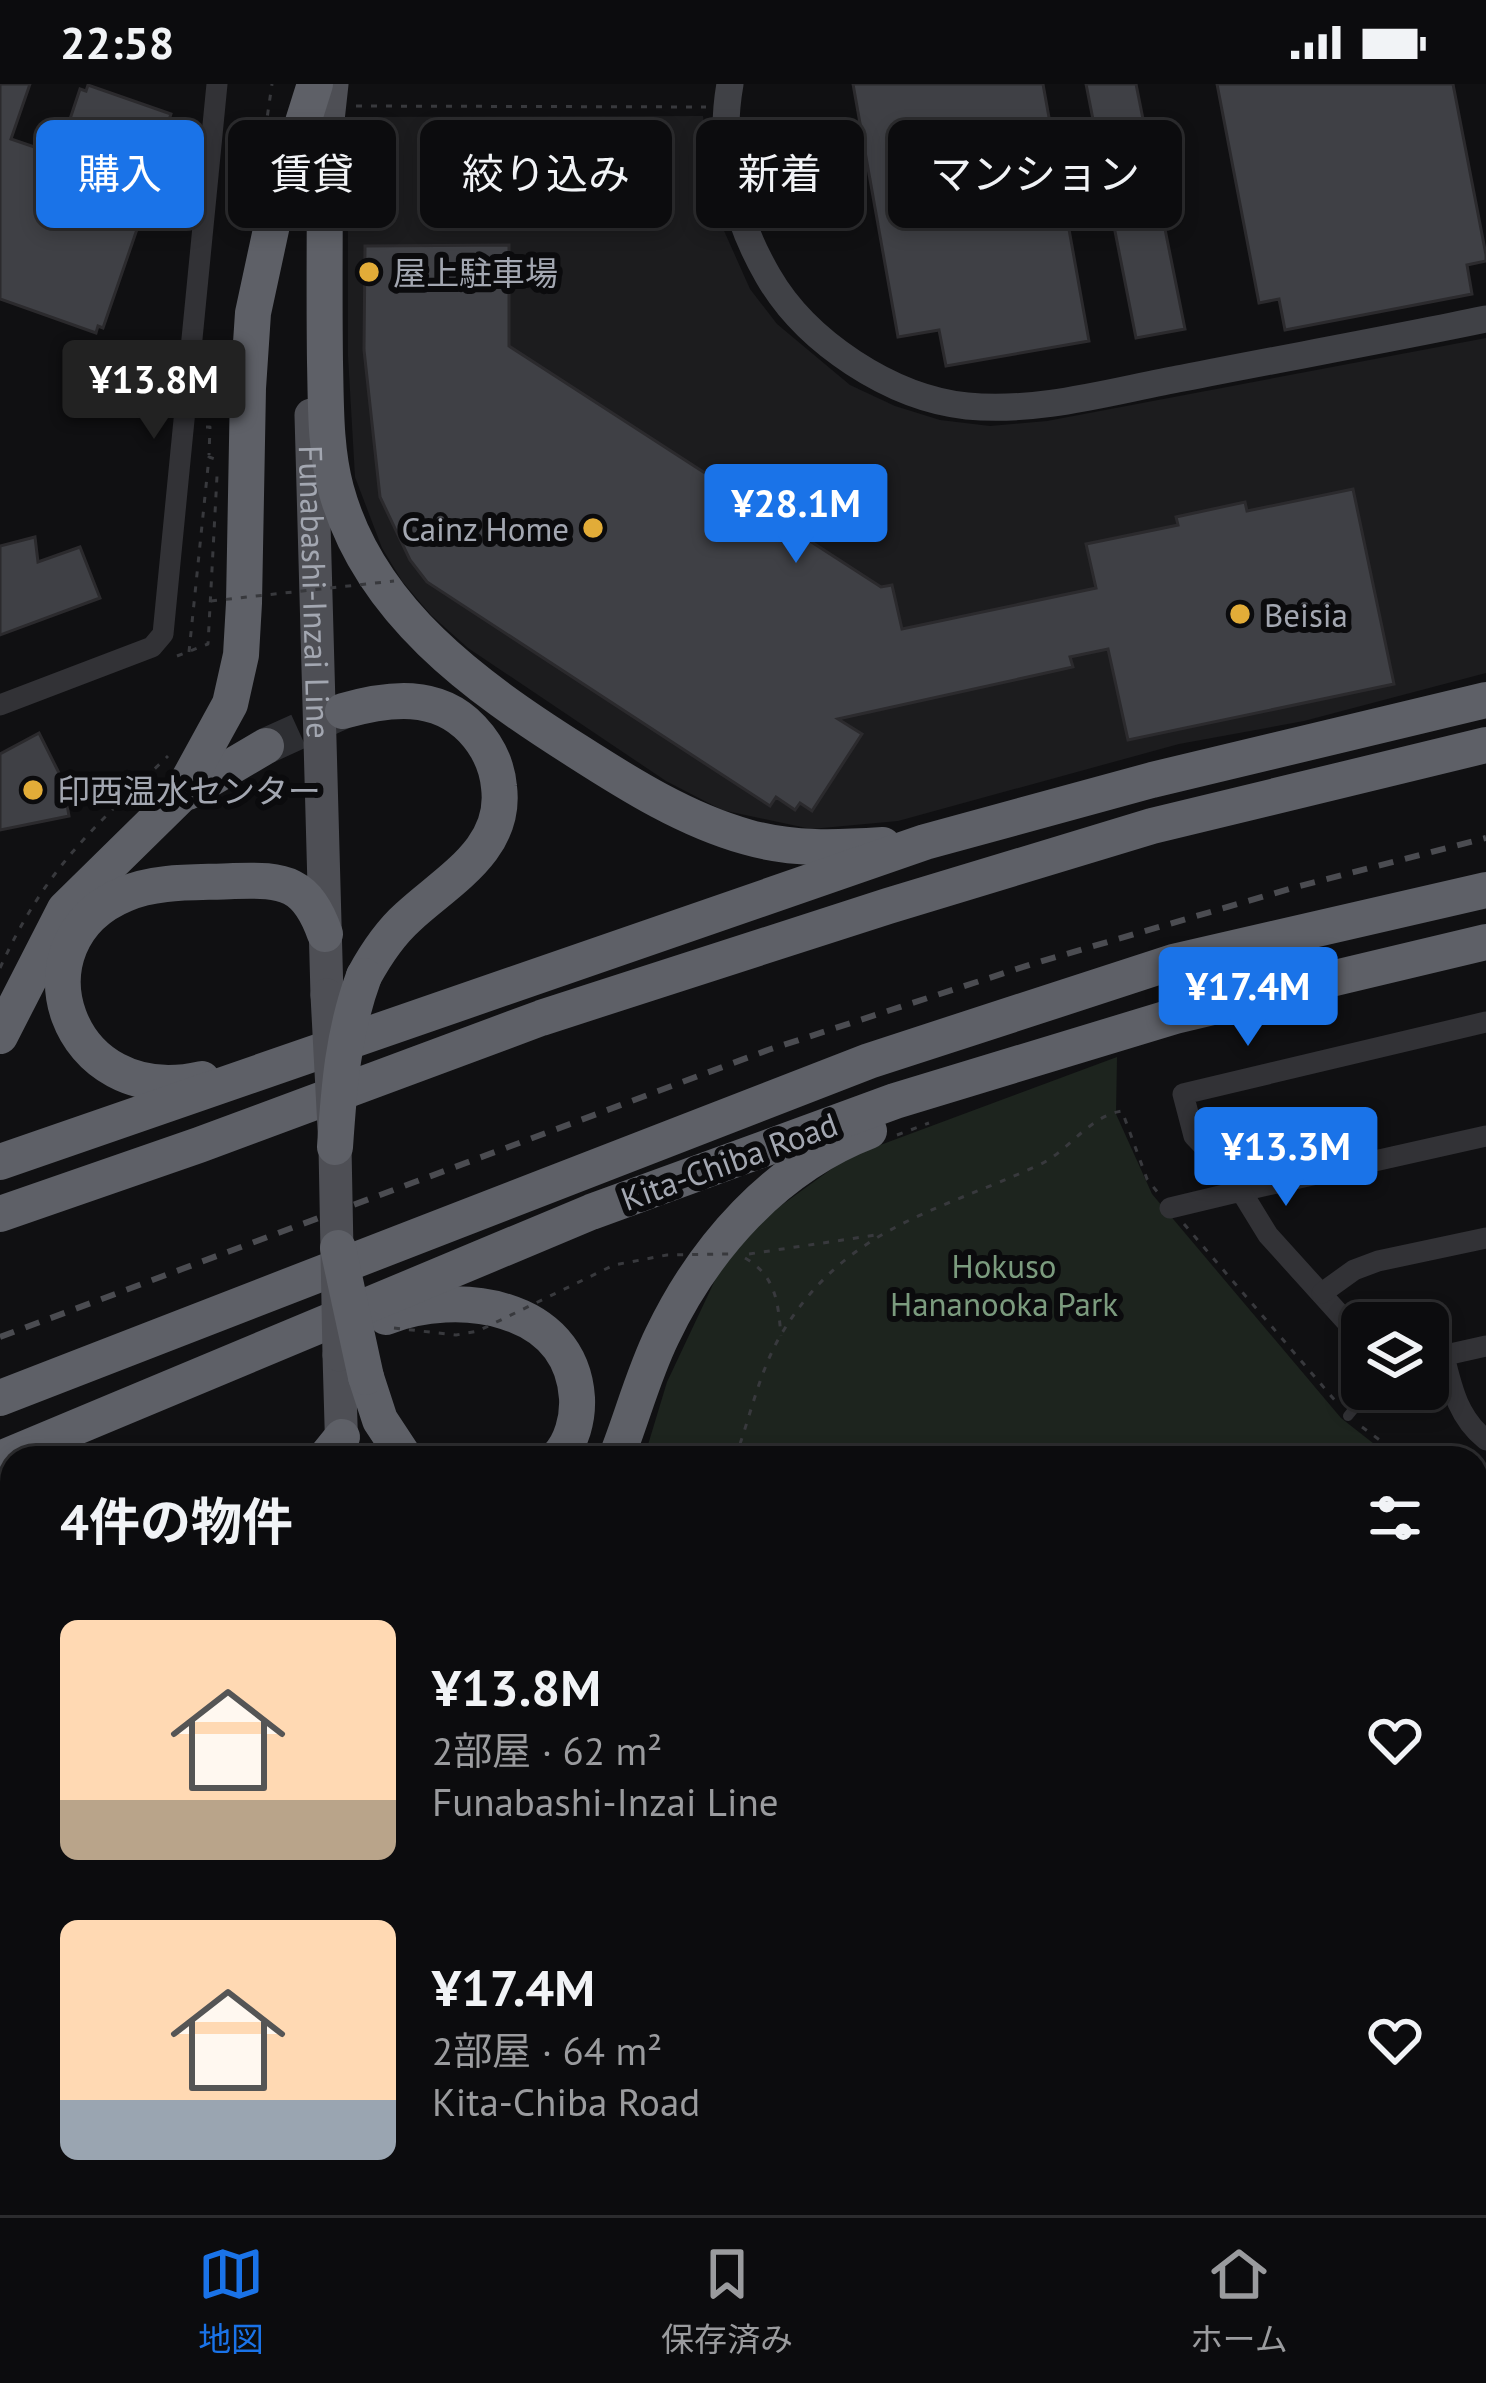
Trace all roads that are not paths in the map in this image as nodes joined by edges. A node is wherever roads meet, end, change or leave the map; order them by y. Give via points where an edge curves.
1 (217, 84) edge
2 (315, 84) edge
3 (730, 84) edge
4 (320, 228) edge
5 (325, 228) edge
6 (1486, 320) edge
7 (1486, 700) edge
8 (0, 705) edge
9 (343, 711) tunnel mouth
10 (266, 746) tunnel mouth
11 (1486, 746) edge
12 (179, 797) junction
13 (925, 842) junction
14 (1486, 890) edge
15 (325, 934) junction
16 (1486, 942) edge
17 (531, 979) junction
18 (1175, 1016) junction
19 (1486, 1022) edge
20 (0, 1036) edge
21 (1486, 1136) edge
22 (335, 1147) junction
23 (0, 1162) edge
24 (1241, 1191) junction
25 (1169, 1208) road end
26 (0, 1214) edge
27 (1486, 1238) edge
28 (338, 1248) joint
29 (1322, 1293) junction
30 (1341, 1315) edge
31 (1486, 1346) edge
32 (1449, 1354) edge
33 (352, 1366) junction
34 (1449, 1387) edge
35 (637, 1397) junction
36 (0, 1398) edge
37 (1354, 1410) edge
38 (1348, 1417) road end
39 (48, 1440) junction
40 (1486, 1440) edge
41 (34, 1446) edge
42 (337, 1446) edge
43 (397, 1446) edge
44 (563, 1446) edge
45 (611, 1446) edge
46 (620, 1446) edge

1 - 8 street via 164,634 152,647
2 - 12 highway via 253,313 241,655 230,704
3 - 6 street via 730,176 774,286 839,352 911,391 962,405 1046,405
4 - 15 main road, Funabashi-Inzai Line via 310,376
5 - 13 highway via 326,431 336,490 365,560 428,641 478,685 690,816 798,847
7 - 13 highway
9 - 22 highway, bridge via 398,699 460,716 485,743 501,802 497,825 472,862 407,917 364,976 341,1056
10 - 12 highway
11 - 26 highway via 1152,826 888,906 541,1018
12 - 20 highway via 65,909
13 - 17 highway
14 - 36 highway, Kita-Chiba Road via 1172,962 869,1061
15 - 17 highway via 300,891 272,880 163,884 125,894 95,911 74,940 65,961 68,1016 106,1067 143,1082 186,1083
15 - 22 main road, Funabashi-Inzai Line, bridge
16 - 18 highway, Kita-Chiba Road
17 - 23 highway
18 - 35 highway via 860,1134 799,1169 736,1222 701,1269
18 - 39 highway, Kita-Chiba Road via 895,1101 611,1204
19 - 24 street via 1183,1094 1194,1136
21 - 24 street
22 - 28 main road, Funabashi-Inzai Line, bridge
24 - 25 street
24 - 29 street via 1268,1235
27 - 29 street via 1378,1261
28 - 33 highway, bridge
29 - 30 street
31 - 32 street
33 - 42 main road
33 - 43 highway
34 - 40 street
35 - 45 highway
35 - 46 highway
37 - 38 lane
39 - 41 highway, Kita-Chiba Road
39 - 44 highway via 84,1435 403,1310 479,1305 514,1312 547,1332 563,1354 578,1415

